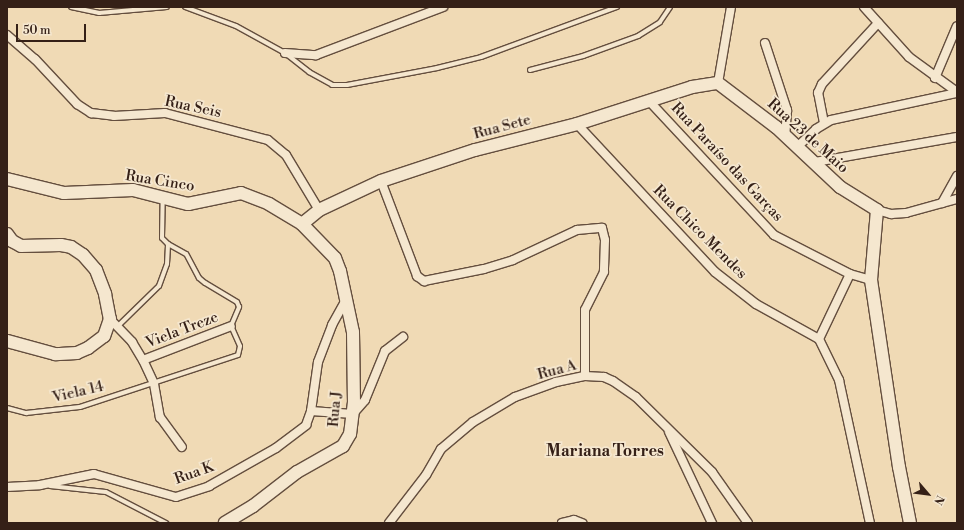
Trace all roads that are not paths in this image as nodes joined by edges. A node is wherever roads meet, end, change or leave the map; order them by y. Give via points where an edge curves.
1 (71, 7) edge
2 (167, 7) edge
3 (185, 7) edge
4 (443, 7) edge
5 (617, 7) edge
6 (670, 7) edge
7 (731, 7) edge
8 (864, 7) edge
9 (878, 23) junction
10 (957, 26) edge
11 (7, 36) edge
12 (765, 43) dead end
13 (285, 53) junction
14 (530, 70) dead end
15 (935, 78) junction
16 (718, 83) junction
17 (957, 93) edge
18 (650, 102) junction
19 (576, 124) junction
20 (824, 124) junction
21 (785, 136) junction
22 (957, 137) edge
23 (797, 147) junction
24 (815, 162) junction
25 (957, 176) edge
26 (7, 179) edge
27 (381, 181) junction
28 (163, 199) junction
29 (957, 199) edge
30 (942, 203) junction
31 (319, 210) junction
32 (877, 210) junction
33 (302, 224) junction
34 (7, 234) edge
35 (168, 244) junction
36 (334, 258) joint
37 (850, 274) junction
38 (871, 280) junction
39 (347, 298) junction
40 (114, 323) junction
41 (231, 326) junction
42 (403, 337) dead end
43 (819, 339) junction
44 (7, 341) edge
45 (143, 360) junction
46 (585, 376) junction
47 (154, 384) junction
48 (7, 408) edge
49 (311, 411) junction
50 (353, 414) junction
51 (666, 425) junction
52 (182, 447) dead end
53 (40, 485) junction
54 (7, 487) edge
55 (166, 523) edge
56 (225, 523) edge
57 (389, 523) edge
58 (562, 523) edge
59 (582, 523) edge
60 (712, 523) edge
61 (748, 523) edge
62 (870, 523) edge
63 (910, 523) edge

1 - 2 lane via 99,13
3 - 13 lane via 236,26
4 - 13 street via 316,55
5 - 13 lane via 481,57 347,85 332,85 320,80
6 - 14 lane via 660,22 638,36 583,56
7 - 16 street
8 - 9 street
9 - 15 street via 909,58
9 - 20 street via 822,84 818,93
10 - 15 street
11 - 31 street, Rua Seis via 35,59 77,104 91,113 101,116 165,113 268,140 286,155
12 - 21 street via 787,110
15 - 17 street
16 - 18 street, Rua Sete via 692,87
16 - 21 street, Rua 23 de Maio
17 - 20 street
18 - 19 street, Rua Sete
18 - 37 street, Rua Paraíso das Garças via 774,235
19 - 27 street, Rua Sete via 475,150
19 - 43 street, Rua Chico Mendes via 715,272 756,304
20 - 23 street
21 - 23 street, Rua 23 de Maio
22 - 24 street
23 - 24 street, Rua 23 de Maio
24 - 32 street, Rua 23 de Maio via 840,187
25 - 30 street
26 - 28 street, Rua Cinco via 64,193 133,190
27 - 31 street, Rua Sete
27 - 46 street via 418,276 424,281 484,269 513,260 572,232 597,226 602,228 605,240 604,272 584,310
28 - 33 street, Rua Cinco via 188,204 241,193 269,204
28 - 35 lane via 161,231 162,238
29 - 30 street
30 - 32 street via 906,213
31 - 33 street, Rua Sete
32 - 38 street
33 - 36 street, Rua Cinco
34 - 40 street via 12,241 21,246 61,245 83,254 96,270
35 - 40 lane via 167,264 159,286
35 - 41 lane via 186,254 199,278 205,283 235,299 239,307
36 - 39 street, Rua J
37 - 38 street, Rua Paraíso das Garças
37 - 43 street
38 - 63 street
39 - 49 street, Rua K via 332,325 318,362
39 - 50 street, Rua J via 353,332
40 - 44 street via 104,336 77,353 55,354
40 - 45 street
41 - 45 street, Viela Treze
41 - 47 lane, Viela 14 via 240,346 240,352 235,357
42 - 50 street via 385,351 366,400
43 - 62 street via 839,380
45 - 47 street
46 - 51 street, Rua A via 604,377 620,385
46 - 57 street, Rua A via 556,382 515,398 473,422 441,450 426,475
47 - 48 lane, Viela 14 via 80,406 26,413
47 - 52 street via 160,417
49 - 50 street
49 - 53 street, Rua K via 306,426 297,435 209,486 186,495 176,496 94,474
50 - 56 street, Rua J via 350,434 343,446 298,472 253,506
51 - 60 street
51 - 61 street, Rua A via 712,472
53 - 54 street, Rua K
53 - 55 lane via 106,492
58 - 59 street via 574,520

